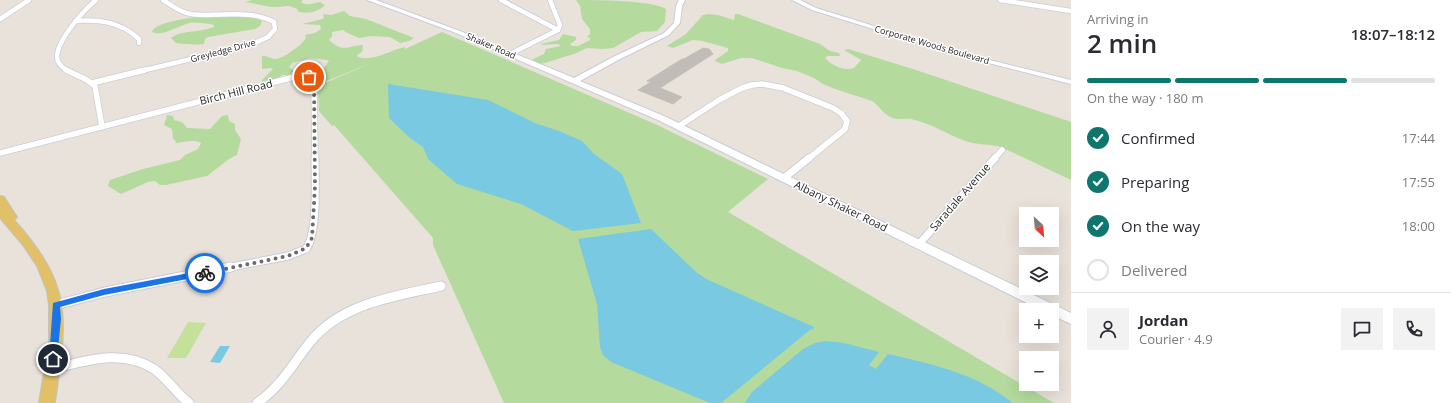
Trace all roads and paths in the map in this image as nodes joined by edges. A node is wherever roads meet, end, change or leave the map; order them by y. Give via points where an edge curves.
1 (29, 0) edge
2 (96, 0) edge
3 (163, 0) edge
4 (370, 0) edge
5 (501, 0) edge
6 (550, 0) edge
7 (682, 0) edge
8 (795, 0) edge
9 (1000, 0) edge
10 (1071, 11) edge
11 (0, 19) edge
12 (75, 21) junction
13 (558, 30) junction
14 (139, 43) dead end
15 (510, 54) junction
16 (577, 82) junction
17 (1071, 82) edge
18 (92, 83) junction
19 (610, 95) joint
20 (679, 126) junction
21 (102, 127) junction
22 (1002, 150) dead end
23 (0, 153) edge
24 (784, 178) junction
25 (0, 199) edge
26 (0, 211) edge
27 (15, 226) junction
28 (919, 244) junction
29 (441, 286) dead end
30 (56, 305) junction
31 (1071, 319) edge
32 (52, 369) junction
33 (187, 402) edge
34 (47, 403) edge
35 (257, 403) edge

1 - 11 street
2 - 12 street
3 - 18 street, Greyledge Drive via 190,14 260,16 271,20 276,27 269,36 250,45
4 - 15 main road, Shaker Road
5 - 13 street
6 - 13 street via 560,25
7 - 16 main road via 678,6 678,20 670,31 636,52
8 - 17 main road, Corporate Woods Boulevard via 816,10 938,47
9 - 10 street
12 - 14 street via 107,21 135,35
12 - 18 street via 58,51 57,60 65,70
13 - 15 street
15 - 16 main road, Shaker Road
16 - 19 main road, Shaker Road
18 - 21 street via 97,93
19 - 20 main road, Albany Shaker Road
20 - 24 main road, Albany Shaker Road
20 - 24 street via 742,88 757,84 787,89 830,107 844,116 847,121 845,129
21 - 23 street, Birch Hill Road
21 - 30 street, Birch Hill Road via 294,77 311,78 314,84 315,186 312,238 306,248 288,256 104,292
22 - 28 street, Saradale Avenue
24 - 28 main road, Albany Shaker Road
25 - 27 main road
26 - 27 main road
27 - 30 main road via 47,275
28 - 31 main road, Albany Shaker Road
29 - 35 street via 365,305 333,320 319,331 276,389
30 - 32 main road
32 - 33 street via 95,360 133,359 154,369
32 - 34 main road

